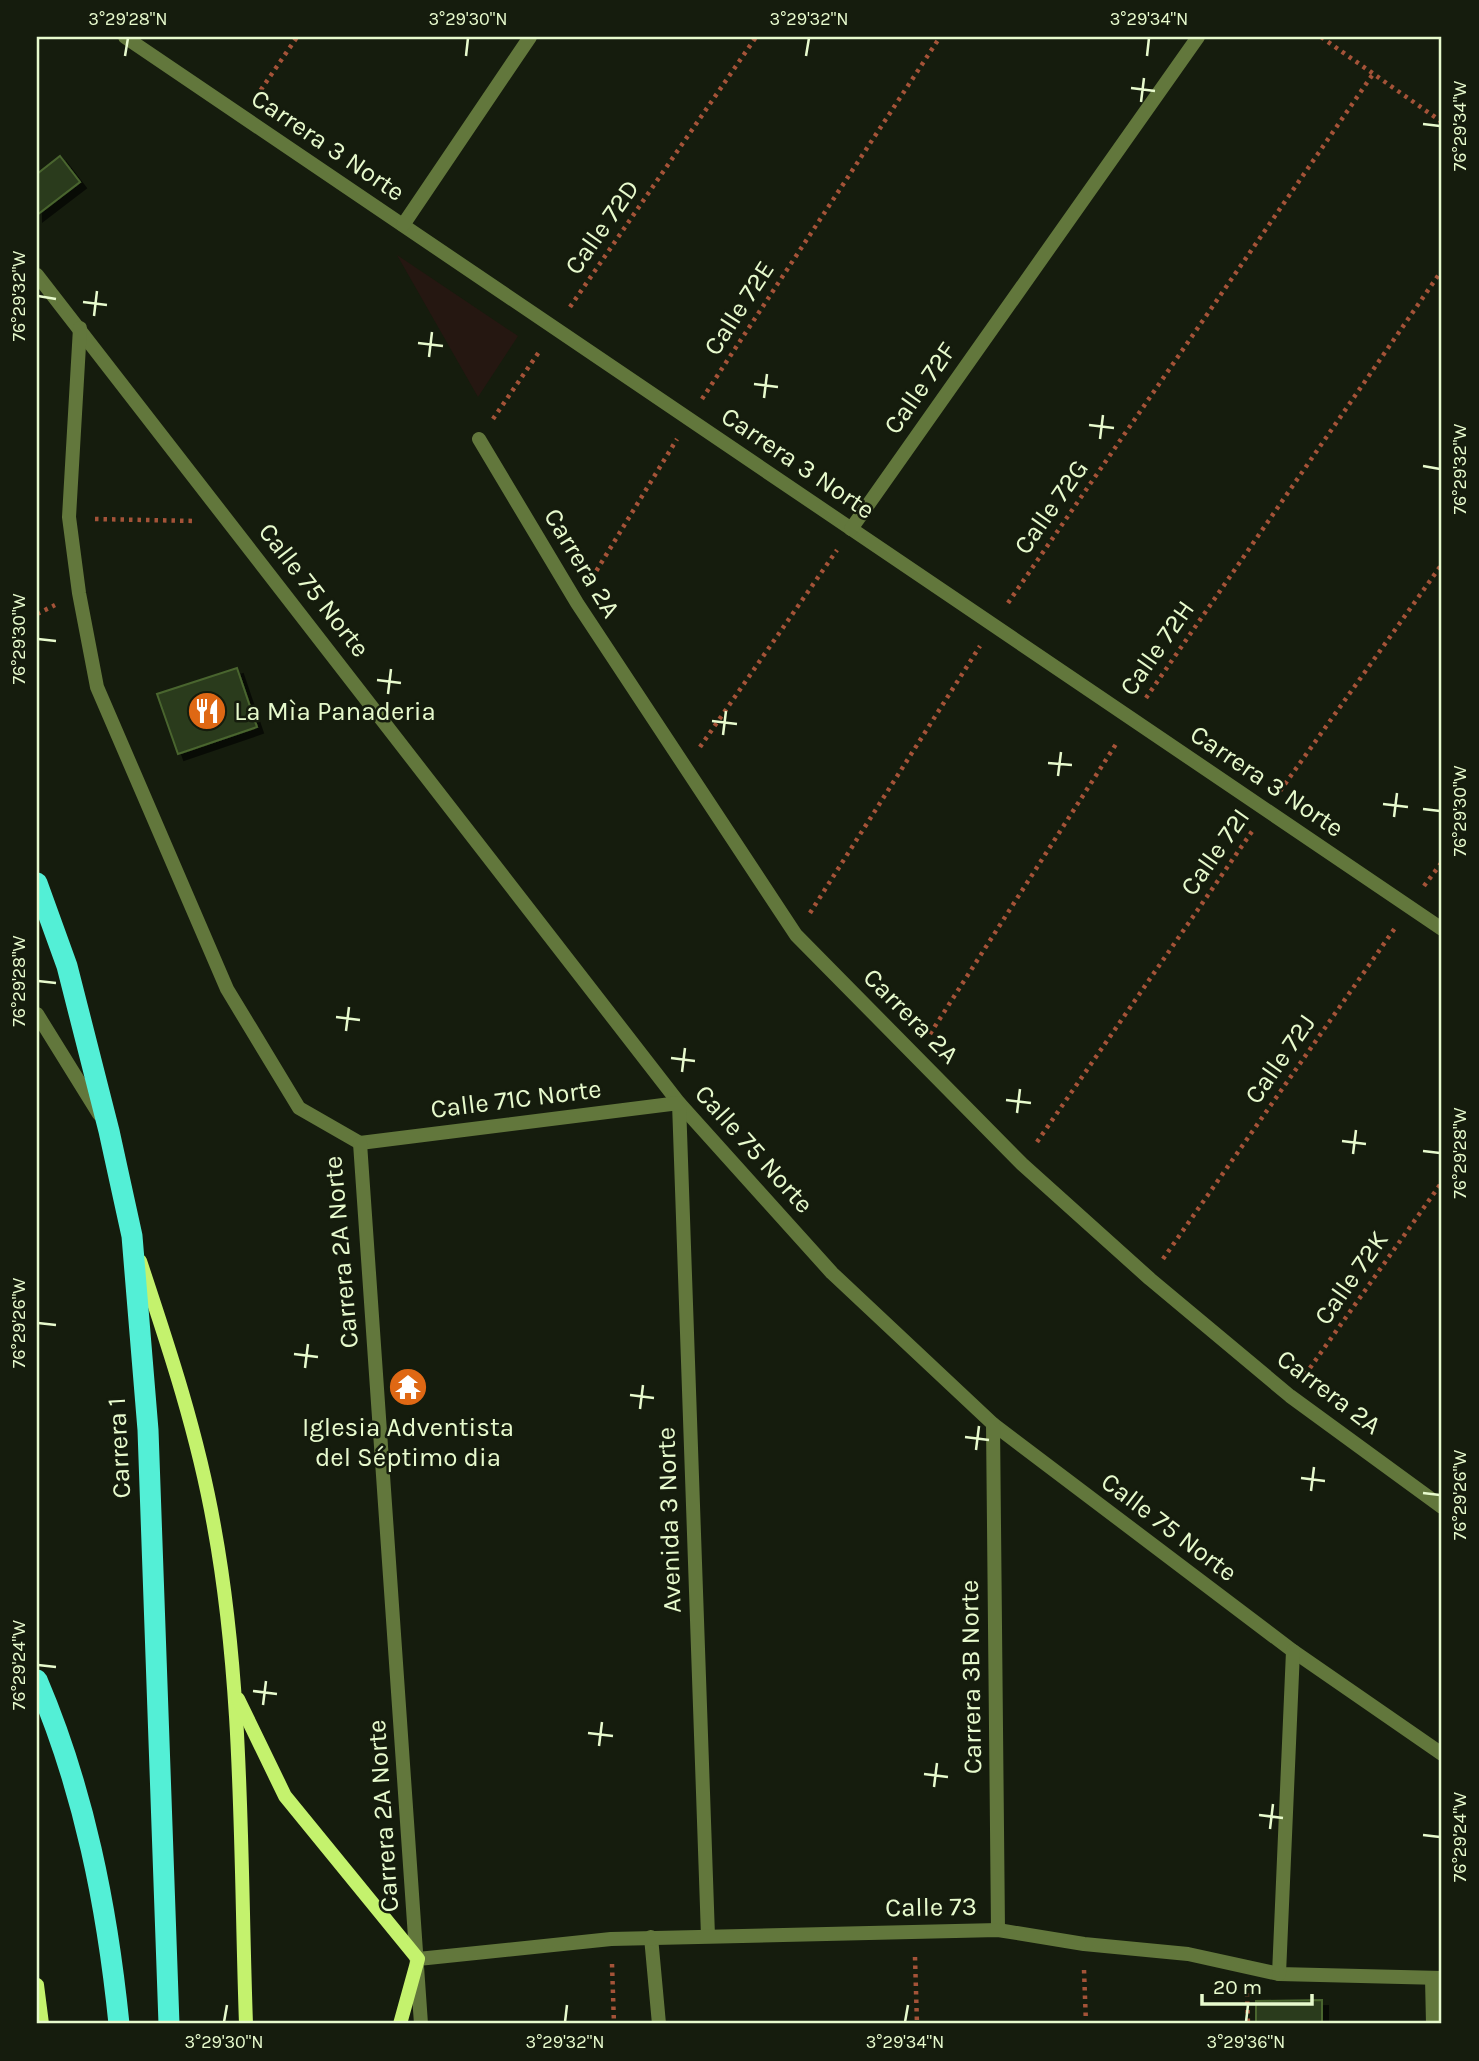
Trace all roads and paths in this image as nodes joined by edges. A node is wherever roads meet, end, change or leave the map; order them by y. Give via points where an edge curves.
1 (125, 37) edge
2 (297, 37) edge
3 (530, 37) edge
4 (756, 37) edge
5 (940, 37) edge
6 (1198, 37) edge
7 (1321, 37) edge
8 (1373, 74) junction
9 (243, 117) junction
10 (1442, 122) edge
11 (403, 225) junction
12 (1442, 270) edge
13 (37, 275) edge
14 (80, 328) junction
15 (555, 329) junction
16 (689, 419) junction
17 (479, 439) joint
18 (222, 511) junction
19 (86, 519) dead end
20 (851, 529) junction
21 (1442, 564) edge
22 (79, 593) junction
23 (577, 603) junction
24 (37, 614) edge
25 (993, 625) junction
26 (1132, 719) junction
27 (683, 767) junction
28 (1266, 811) junction
29 (1442, 862) edge
30 (37, 883) edge
31 (1410, 907) junction
32 (1442, 929) edge
33 (796, 935) junction
34 (37, 1014) edge
35 (916, 1056) junction
36 (679, 1102) junction
37 (109, 1130) junction
38 (360, 1143) junction
39 (1022, 1164) junction
40 (1442, 1182) edge
41 (132, 1236) junction
42 (1150, 1279) junction
43 (1290, 1396) junction
44 (993, 1424) junction
45 (1442, 1507) edge
46 (1293, 1651) junction
47 (37, 1680) edge
48 (233, 1688) junction
49 (1442, 1754) edge
50 (998, 1930) junction
51 (914, 1932) junction
52 (708, 1936) junction
53 (651, 1937) junction
54 (611, 1939) junction
55 (1084, 1944) junction
56 (418, 1959) junction
57 (1279, 1974) junction
58 (1437, 1978) edge
59 (37, 1985) edge
60 (42, 2024) edge
61 (119, 2024) edge
62 (169, 2024) edge
63 (246, 2024) edge
64 (400, 2024) edge
65 (421, 2024) edge
66 (614, 2024) edge
67 (659, 2024) edge
68 (917, 2024) edge
69 (1086, 2024) edge
70 (1433, 2024) edge

1 - 9 street, Carrera 3 Norte
2 - 9 path
3 - 11 street
4 - 15 path, Calle 72D
5 - 16 path, Calle 72E
6 - 20 street, Calle 72F
7 - 8 path
8 - 10 path
8 - 25 path, Calle 72G
9 - 11 street, Carrera 3 Norte
11 - 15 street, Carrera 3 Norte
12 - 26 path, Calle 72H
13 - 14 street, Calle 75 Norte
14 - 18 street, Calle 75 Norte
14 - 22 street, Carrera 2A Norte via 69,517
15 - 16 street, Carrera 3 Norte
15 - 17 path, Calle 72D
16 - 20 street, Carrera 3 Norte
16 - 23 path, Calle 72E
17 - 23 street, Carrera 2A
18 - 19 path via 207,521
18 - 36 street, Calle 75 Norte
20 - 25 street, Carrera 3 Norte
20 - 27 path via 709,737
21 - 28 path, Calle 72I
22 - 24 path
22 - 38 street, Carrera 2A Norte via 97,687 226,989 299,1108
23 - 27 street, Carrera 2A
25 - 26 street, Carrera 3 Norte
25 - 33 path, Calle 72G
26 - 28 street, Carrera 3 Norte
26 - 35 path, Calle 72H
27 - 33 street, Carrera 2A
28 - 31 street, Carrera 3 Norte
28 - 39 path, Calle 72I
29 - 31 path, Calle 72J
30 - 37 highway, Carrera 1 via 67,966
31 - 32 street, Carrera 3 Norte
31 - 42 path, Calle 72J
33 - 35 street, Carrera 2A
34 - 37 street
35 - 39 street, Carrera 2A
36 - 38 street, Calle 71C Norte
36 - 44 street, Calle 75 Norte via 832,1273
36 - 52 street, Avenida 3 Norte
37 - 41 highway, Carrera 1
38 - 56 street, Carrera 2A Norte
39 - 42 street, Carrera 2A
40 - 43 path, Calle 72K
41 - 48 street via 197,1443 214,1527
41 - 62 highway, Carrera 1 via 148,1430
42 - 43 street, Carrera 2A
43 - 45 street, Carrera 2A
44 - 46 street, Calle 75 Norte
44 - 50 street, Carrera 3B Norte
46 - 49 street, Calle 75 Norte
46 - 57 street
47 - 61 highway via 91,1840
48 - 56 street via 285,1796
48 - 63 street
50 - 51 street, Calle 73
50 - 55 street, Calle 73
51 - 52 street, Calle 73
51 - 68 path
52 - 53 street, Calle 73
53 - 54 street, Calle 73
53 - 67 street
54 - 56 street, Calle 73
54 - 66 path
55 - 57 street, Calle 73 via 1188,1954
55 - 69 path
56 - 64 street
56 - 65 street, Carrera 2A Norte
57 - 58 street, Calle 73
58 - 70 street
59 - 60 street

